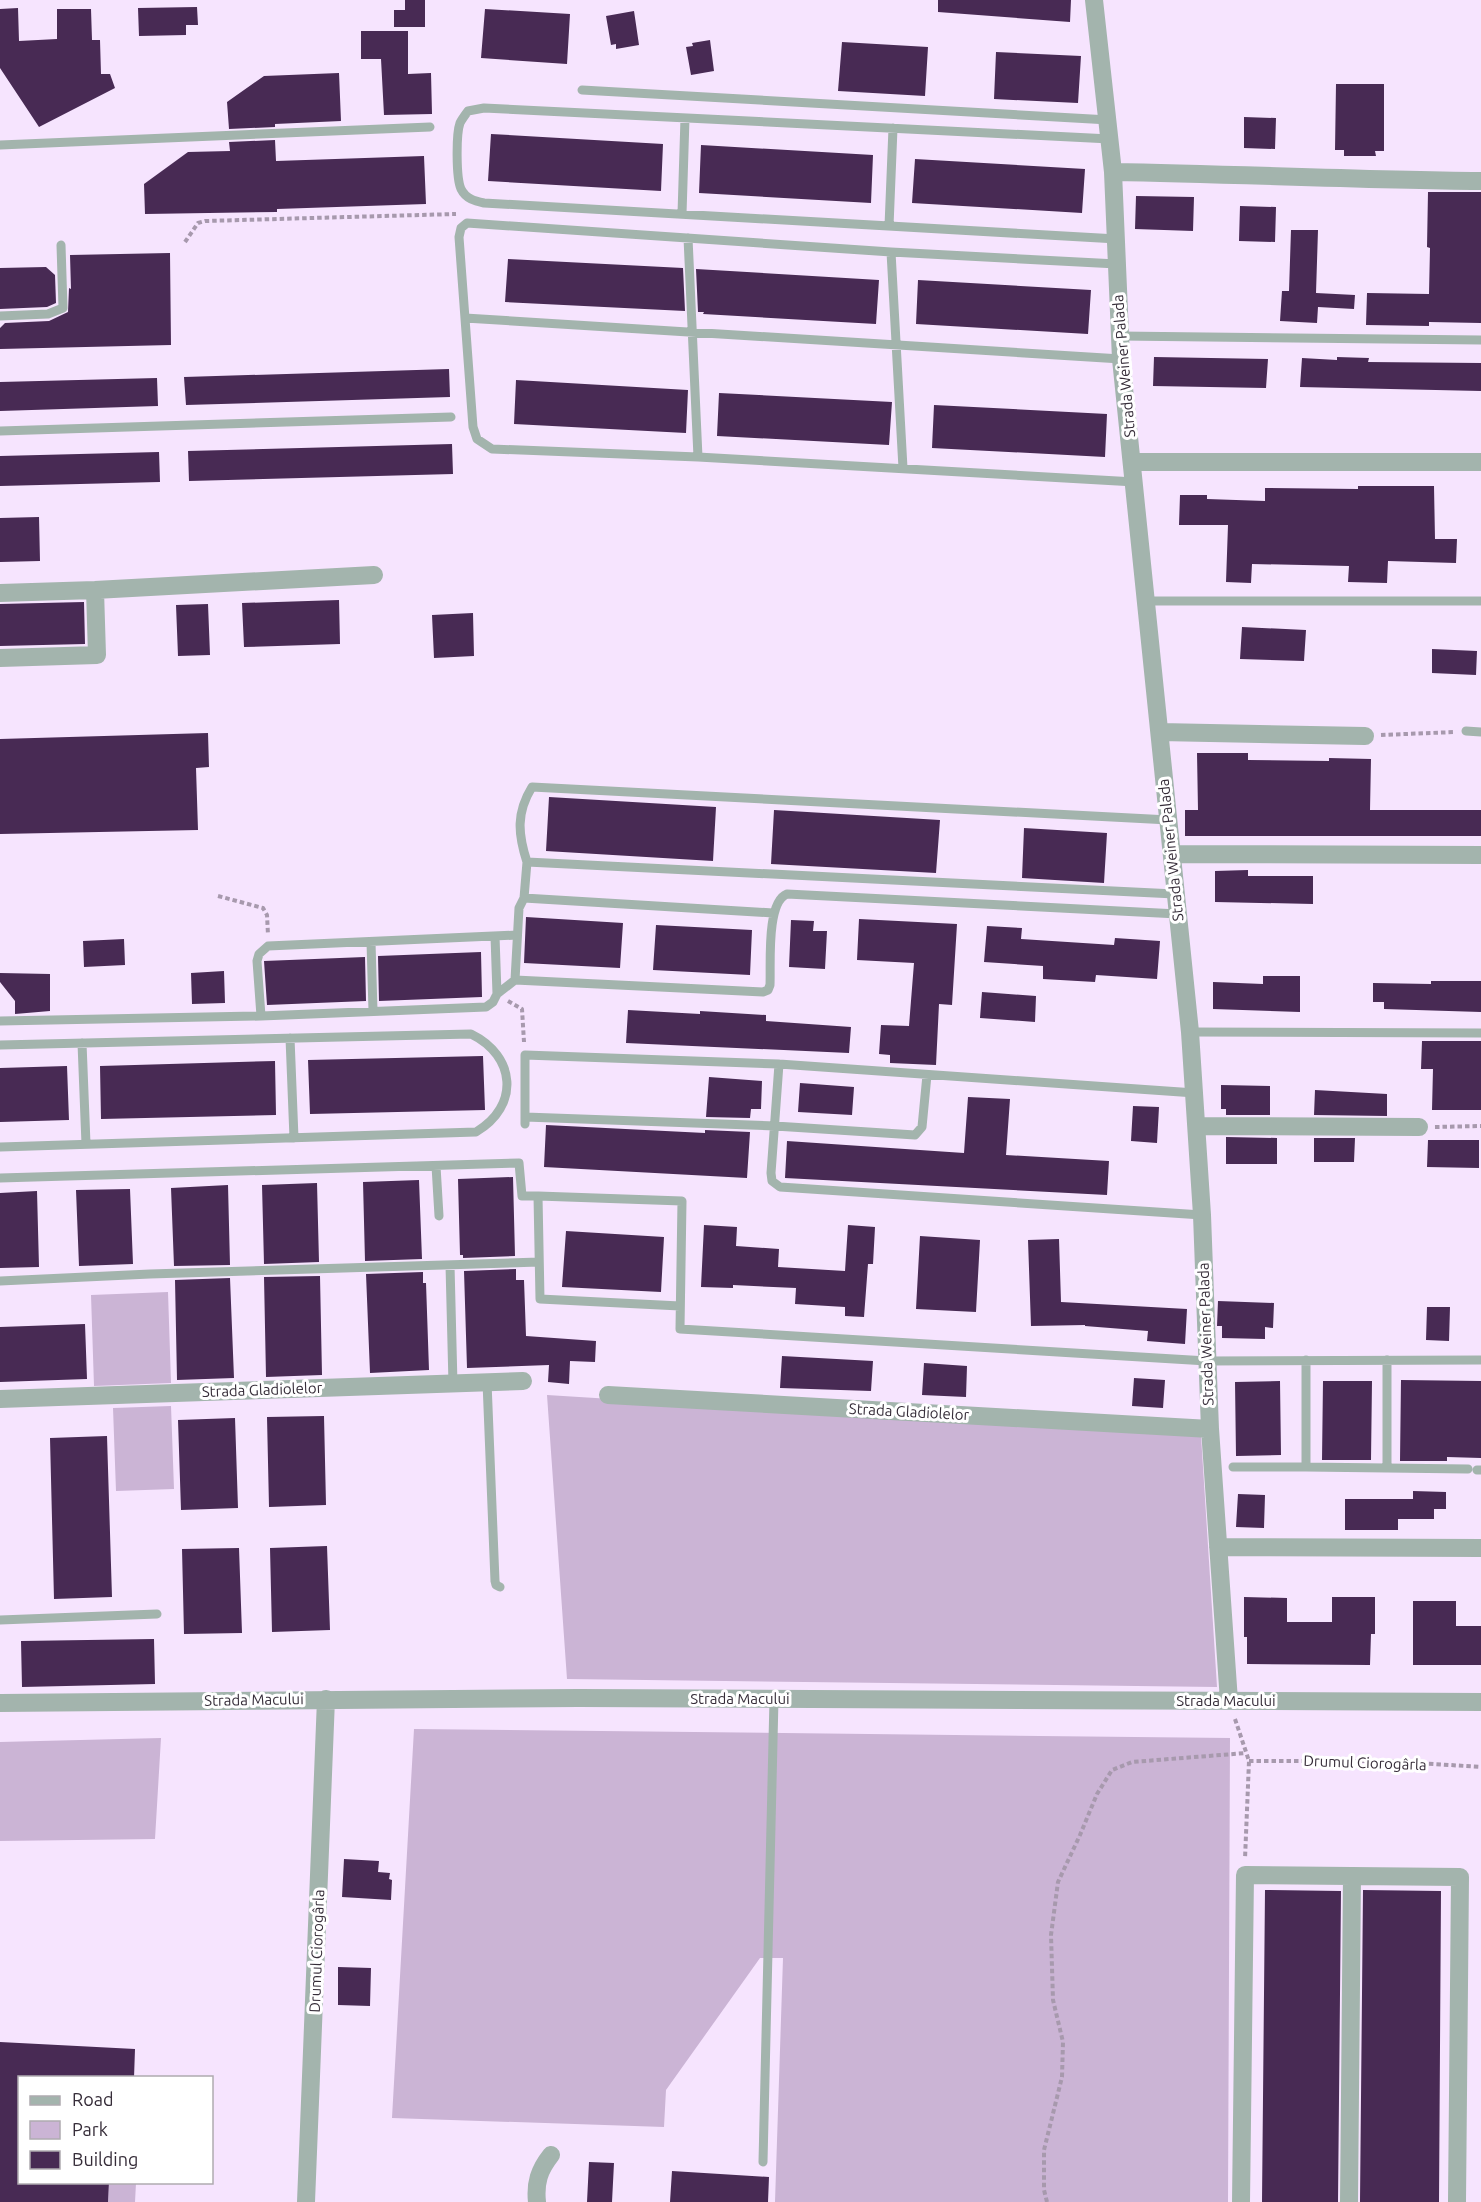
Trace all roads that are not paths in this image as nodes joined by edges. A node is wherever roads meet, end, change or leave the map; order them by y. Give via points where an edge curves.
1 (1094, 0) edge
2 (582, 90) dead end
3 (685, 118) junction
4 (1109, 120) junction
5 (430, 127) dead end
6 (893, 128) junction
7 (1110, 139) junction
8 (0, 145) edge
9 (1113, 172) junction
10 (1481, 181) edge
11 (682, 214) junction
12 (889, 226) junction
13 (688, 238) junction
14 (1117, 239) junction
15 (61, 245) dead end
16 (891, 252) junction
17 (1117, 264) junction
18 (0, 316) edge
19 (465, 318) junction
20 (692, 333) junction
21 (1119, 336) junction
22 (1481, 340) edge
23 (896, 346) junction
24 (1121, 359) junction
25 (451, 417) dead end
26 (0, 431) edge
27 (698, 457) junction
28 (1133, 462) junction
29 (1481, 462) edge
30 (903, 468) junction
31 (1135, 482) junction
32 (374, 575) dead end
33 (95, 590) junction
34 (0, 593) edge
35 (1146, 601) junction
36 (1481, 601) edge
37 (0, 657) edge
38 (1466, 731) road end
39 (1160, 732) junction
40 (1481, 732) edge
41 (1365, 736) road end
42 (1169, 820) junction
43 (1172, 854) junction
44 (1481, 855) edge
45 (527, 862) junction
46 (1175, 894) junction
47 (524, 898) junction
48 (773, 913) junction
49 (1178, 914) junction
50 (517, 935) junction
51 (495, 936) junction
52 (371, 942) junction
53 (514, 980) junction
54 (497, 994) junction
55 (373, 1011) junction
56 (261, 1016) junction
57 (0, 1021) edge
58 (1190, 1032) junction
59 (1481, 1033) edge
60 (290, 1038) junction
61 (82, 1043) junction
62 (0, 1045) edge
63 (779, 1064) junction
64 (927, 1075) junction
65 (1195, 1093) junction
66 (775, 1126) junction
67 (1197, 1126) junction
68 (1419, 1127) road end
69 (294, 1138) junction
70 (86, 1144) junction
71 (0, 1147) edge
72 (436, 1166) junction
73 (0, 1178) edge
74 (538, 1196) junction
75 (1202, 1215) junction
76 (439, 1216) dead end
77 (539, 1262) junction
78 (450, 1266) junction
79 (0, 1281) edge
80 (680, 1306) junction
81 (1306, 1360) junction
82 (1387, 1360) junction
83 (1481, 1360) edge
84 (1207, 1361) junction
85 (523, 1381) dead end
86 (487, 1382) junction
87 (453, 1384) junction
88 (609, 1395) dead end
89 (0, 1400) edge
90 (1210, 1429) junction
91 (1233, 1467) dead end
92 (1306, 1467) junction
93 (1387, 1468) junction
94 (1475, 1470) edge
95 (1218, 1547) junction
96 (1481, 1548) edge
97 (500, 1587) dead end
98 (157, 1614) dead end
99 (0, 1620) edge
100 (326, 1699) junction
101 (774, 1699) junction
102 (1229, 1701) junction
103 (1481, 1702) edge
104 (0, 1703) edge
105 (1352, 1876) junction
106 (551, 2155) dead end
107 (763, 2162) dead end
108 (306, 2202) edge
109 (537, 2202) edge
110 (1241, 2202) edge
111 (1349, 2202) edge
112 (1457, 2202) edge

1 - 4 street, Strada Weiner Palada
2 - 4 lane
3 - 6 lane
3 - 11 lane
3 - 11 lane via 484,108 468,111 458,133 461,190 471,200
4 - 7 street, Strada Weiner Palada
5 - 8 lane
6 - 7 lane
6 - 12 lane
7 - 9 street, Strada Weiner Palada
9 - 10 street
9 - 14 street, Strada Weiner Palada
11 - 12 lane
12 - 14 lane
13 - 16 lane
13 - 19 lane via 467,223 459,237
13 - 20 lane
14 - 17 street, Strada Weiner Palada
15 - 18 lane via 63,308 48,314
16 - 17 lane
16 - 23 lane
17 - 21 street, Strada Weiner Palada
19 - 20 lane
19 - 27 lane via 473,426 477,439 492,449
20 - 23 lane
20 - 27 lane
21 - 22 lane
21 - 24 street, Strada Weiner Palada
23 - 24 lane
23 - 30 lane
24 - 28 street, Strada Weiner Palada
25 - 26 lane
27 - 30 lane
28 - 29 street
28 - 31 street, Strada Weiner Palada
30 - 31 lane
31 - 35 street, Strada Weiner Palada
32 - 33 street
33 - 34 street
33 - 37 street via 97,655
35 - 36 lane
35 - 39 street, Strada Weiner Palada
38 - 40 lane
39 - 41 street
39 - 42 street, Strada Weiner Palada
42 - 43 street, Strada Weiner Palada
42 - 45 lane via 532,787 520,816
43 - 44 street
43 - 46 street, Strada Weiner Palada
45 - 46 lane
45 - 47 lane
46 - 49 street, Strada Weiner Palada
47 - 48 lane
47 - 50 lane via 519,908
48 - 49 lane via 779,898 798,893
48 - 53 lane via 770,985 764,992
49 - 58 street, Strada Weiner Palada
50 - 51 lane
50 - 53 lane
51 - 52 lane
51 - 54 lane
52 - 55 lane
52 - 56 lane via 268,946 257,961
53 - 54 lane
54 - 55 lane via 486,1007
55 - 56 lane
56 - 57 lane
58 - 59 lane
58 - 65 street, Strada Weiner Palada
60 - 61 lane
60 - 69 lane
60 - 69 lane via 471,1034 495,1050 507,1078 500,1112 476,1132
61 - 62 lane
61 - 70 lane
63 - 64 lane
63 - 66 lane
63 - 66 lane via 525,1055 525,1120
64 - 65 lane
64 - 66 lane via 922,1127 915,1135
65 - 67 street, Strada Weiner Palada
66 - 75 lane via 771,1173 772,1181 780,1187
67 - 68 street
67 - 75 street, Strada Weiner Palada
69 - 70 lane
70 - 71 lane
72 - 73 lane
72 - 74 lane via 519,1163 522,1196
72 - 76 lane
74 - 77 lane
74 - 80 lane via 682,1201
75 - 84 street, Strada Weiner Palada
77 - 78 lane
77 - 80 lane via 540,1299
78 - 79 lane
78 - 87 lane
80 - 84 lane via 680,1329
81 - 82 lane
81 - 84 lane
81 - 92 lane
82 - 83 lane
82 - 93 lane
84 - 90 street, Strada Weiner Palada
85 - 86 street, Strada Gladiolelor
86 - 87 street, Strada Gladiolelor
86 - 97 lane via 495,1581
87 - 89 street, Strada Gladiolelor
88 - 90 street, Strada Gladiolelor
90 - 95 street, Strada Weiner Palada
91 - 92 lane
92 - 93 lane
93 - 94 lane
95 - 96 street
95 - 102 street, Strada Weiner Palada
98 - 99 lane
100 - 101 street, Strada Macului
100 - 104 street, Strada Macului
100 - 108 street, Drumul Ciorogârla
101 - 102 street, Strada Macului
101 - 107 lane
102 - 103 street, Strada Macului
105 - 110 street via 1245,1875
105 - 111 street
105 - 112 street via 1460,1877
106 - 109 street via 537,2178

